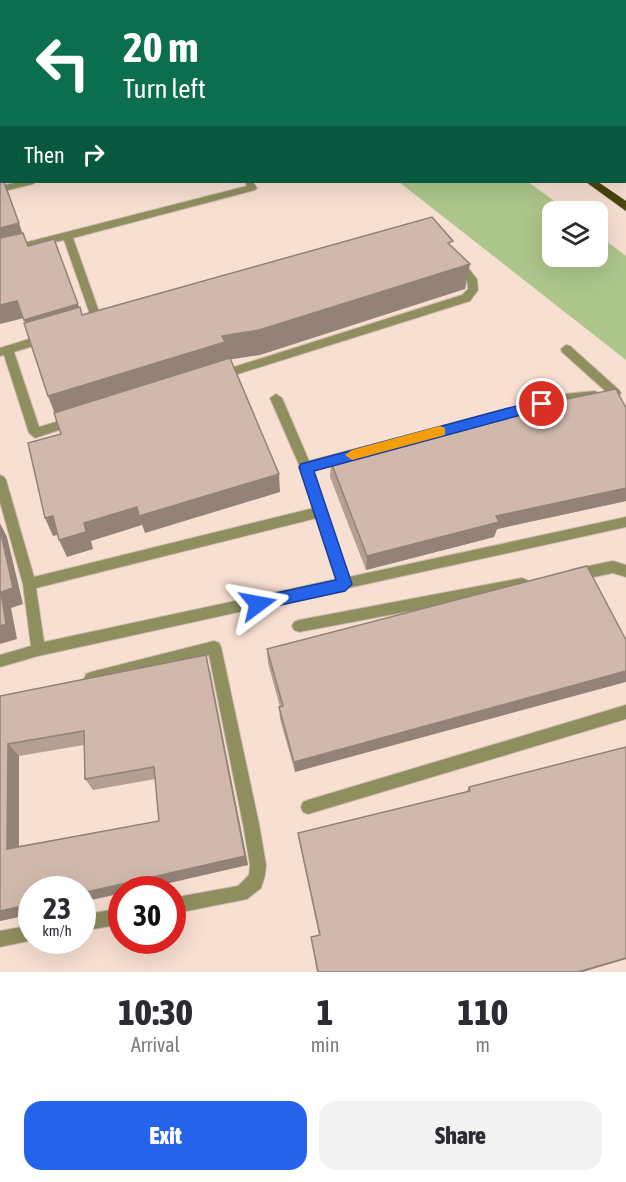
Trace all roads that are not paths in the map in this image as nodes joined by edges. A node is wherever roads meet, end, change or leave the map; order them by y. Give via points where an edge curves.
1 (26, 183) edge
2 (250, 183) edge
3 (592, 183) edge
4 (0, 189) edge
5 (626, 207) edge
6 (68, 236) junction
7 (0, 252) edge
8 (450, 254) edge
9 (109, 320) edge
10 (98, 323) junction
11 (86, 326) edge
12 (53, 336) edge
13 (566, 350) dead end
14 (4, 351) edge
15 (205, 380) edge
16 (615, 393) junction
17 (276, 398) dead end
18 (626, 406) edge
19 (81, 419) edge
20 (306, 467) junction
21 (0, 480) edge
22 (320, 512) junction
23 (626, 522) edge
24 (626, 571) edge
25 (555, 578) edge
26 (532, 583) edge
27 (29, 584) junction
28 (345, 584) junction
29 (299, 626) dead end
30 (38, 650) junction
31 (0, 661) edge
32 (79, 682) edge
33 (626, 712) edge
34 (308, 807) dead end
35 (186, 903) edge
36 (18, 936) edge
37 (0, 939) edge

1 - 4 street
2 - 6 street via 252,188
3 - 5 main road
6 - 7 street
6 - 10 street
8 - 15 street via 472,279 473,290 466,298
9 - 10 street
10 - 11 street
12 - 14 street
13 - 16 street
14 - 19 street via 35,433
16 - 18 street
16 - 20 street via 564,398
17 - 20 street
20 - 22 street
21 - 27 street
22 - 27 street
22 - 28 street
23 - 28 street
24 - 25 street via 613,567
26 - 29 street
27 - 30 street
28 - 30 street
30 - 31 street
32 - 35 street via 214,647 251,824 257,875 242,893
33 - 34 street
36 - 37 street

